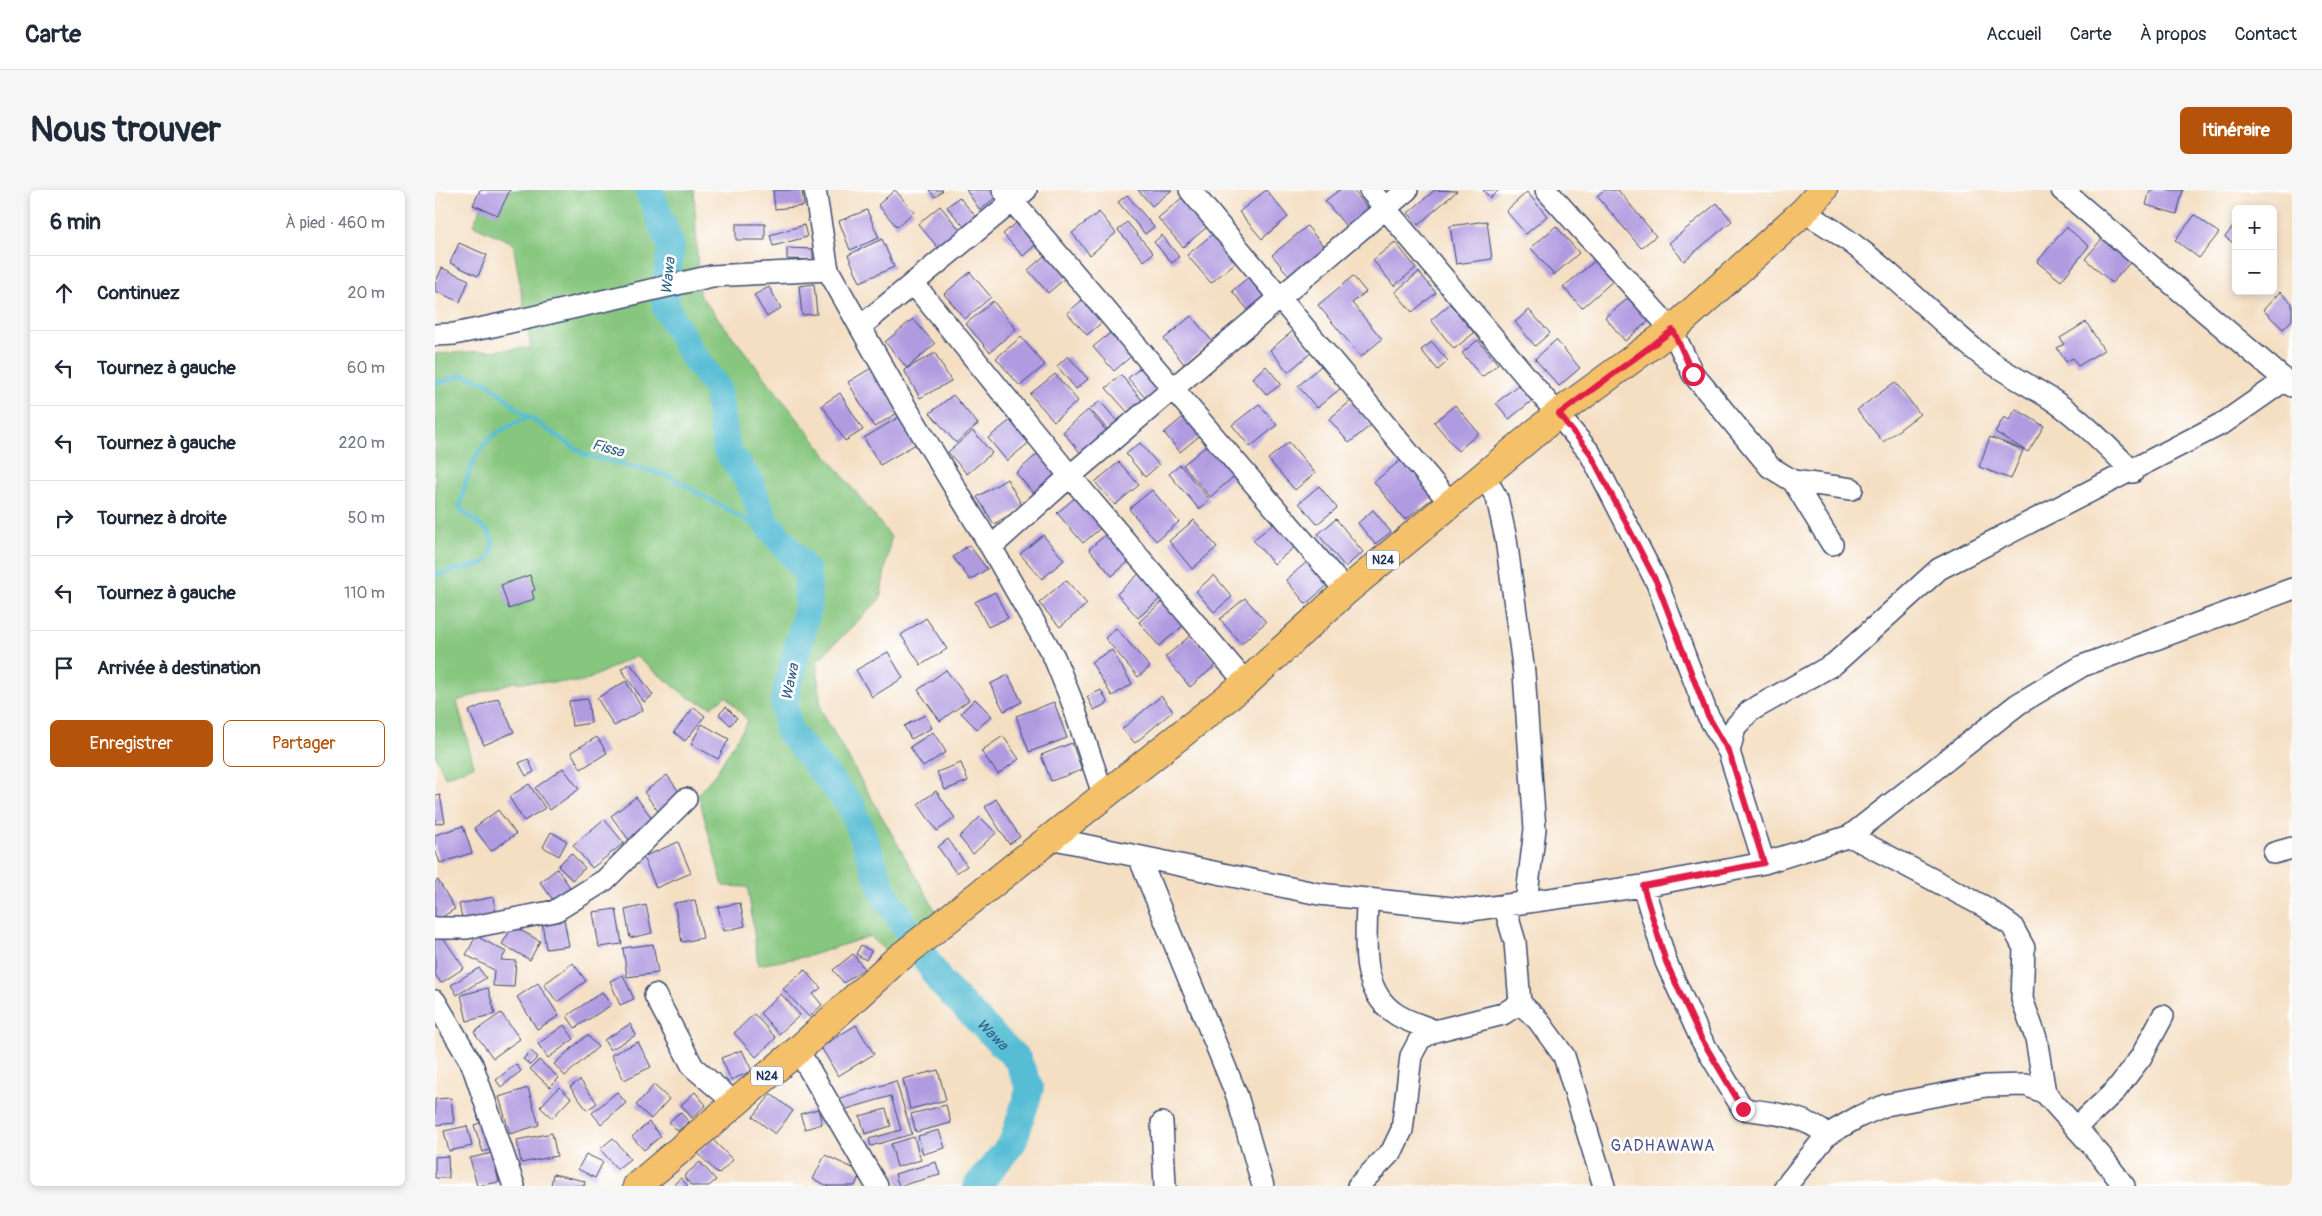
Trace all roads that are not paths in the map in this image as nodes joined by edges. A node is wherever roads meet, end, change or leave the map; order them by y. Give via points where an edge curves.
1 (815, 190) edge
2 (1189, 190) edge
3 (1370, 190) edge
4 (1407, 190) edge
5 (1545, 190) edge
6 (1823, 190) edge
7 (2062, 190) edge
8 (1014, 194) edge
9 (1386, 208) junction
10 (1803, 212) junction
11 (829, 270) junction
12 (913, 284) junction
13 (1280, 298) junction
14 (860, 327) junction
15 (1673, 330) junction
16 (435, 334) edge
17 (2290, 384) edge
18 (1173, 389) junction
19 (1559, 414) junction
20 (2133, 472) junction
21 (1070, 476) junction
22 (1484, 476) junction
23 (1793, 481) junction
24 (1852, 489) dead end
25 (1451, 504) junction
26 (1832, 544) dead end
27 (991, 547) junction
28 (2292, 589) edge
29 (1346, 591) junction
30 (1246, 683) junction
31 (1729, 752) junction
32 (1104, 797) junction
33 (686, 799) dead end
34 (1850, 836) junction
35 (1050, 838) junction
36 (1139, 857) junction
37 (1764, 863) junction
38 (1643, 886) junction
39 (1367, 899) junction
40 (1526, 902) junction
41 (1504, 905) junction
42 (435, 928) edge
43 (655, 995) dead end
44 (435, 1001) edge
45 (1521, 1003) junction
46 (2163, 1016) dead end
47 (1435, 1032) junction
48 (798, 1050) junction
49 (2045, 1093) junction
50 (735, 1103) junction
51 (1162, 1123) dead end
52 (2076, 1128) junction
53 (1827, 1135) junction
54 (875, 1185) edge
55 (514, 1186) edge
56 (637, 1186) edge
57 (1165, 1186) edge
58 (1263, 1186) edge
59 (1359, 1186) edge
60 (1604, 1186) edge
61 (1786, 1186) edge
62 (2124, 1186) edge

1 - 11 street
2 - 13 street
3 - 9 street
4 - 9 street
5 - 15 street
6 - 10 main road, N24
7 - 17 street
8 - 12 street
8 - 18 street
9 - 13 street
9 - 19 street
10 - 15 main road, N24
10 - 20 street via 1832,227 1904,285 1981,355 2055,402
11 - 14 street
11 - 16 street via 738,273 687,281 493,326
12 - 14 street
12 - 21 street
13 - 18 street
13 - 25 street
14 - 27 street
15 - 19 main road, N24
15 - 23 street via 1693,374 1770,467
17 - 20 street
18 - 21 street
18 - 29 street
19 - 22 main road, N24
19 - 31 street via 1590,453 1653,575 1707,714
20 - 31 street via 1939,569 1834,664 1750,711 1735,727
21 - 27 street
21 - 30 street
22 - 25 main road, N24
22 - 40 street via 1497,498 1506,540 1524,673 1535,829
23 - 24 street
23 - 26 street
25 - 29 main road, N24
27 - 32 street via 1054,657
28 - 34 street via 2082,666 2053,682 2018,704
29 - 30 main road, N24
30 - 32 main road, N24
31 - 37 street
32 - 35 main road, N24
33 - 42 street via 605,880 555,911 467,928
34 - 37 street
34 - 49 street via 1985,906 2012,926 2024,948 2023,999 2036,1038
35 - 36 street
35 - 48 main road, N24 via 894,962
36 - 39 street via 1319,894
36 - 58 street via 1237,1096
37 - 38 street
38 - 40 street
38 - 53 street via 1666,962 1701,1038 1743,1109 1814,1124
39 - 41 street via 1471,910
39 - 47 street via 1367,968 1374,990 1393,1012
40 - 41 street
41 - 45 street via 1515,942
43 - 50 street via 693,1067
44 - 55 street via 472,1064
45 - 47 street via 1503,1014
45 - 60 street via 1564,1056
46 - 52 street via 2126,1077
47 - 59 street via 1420,1039 1411,1056 1402,1130 1392,1151
48 - 50 main road, N24
48 - 54 street
49 - 52 street
49 - 53 street via 2026,1085 1986,1086 1886,1105
50 - 56 main road, N24
51 - 57 street
52 - 62 street
53 - 61 street

